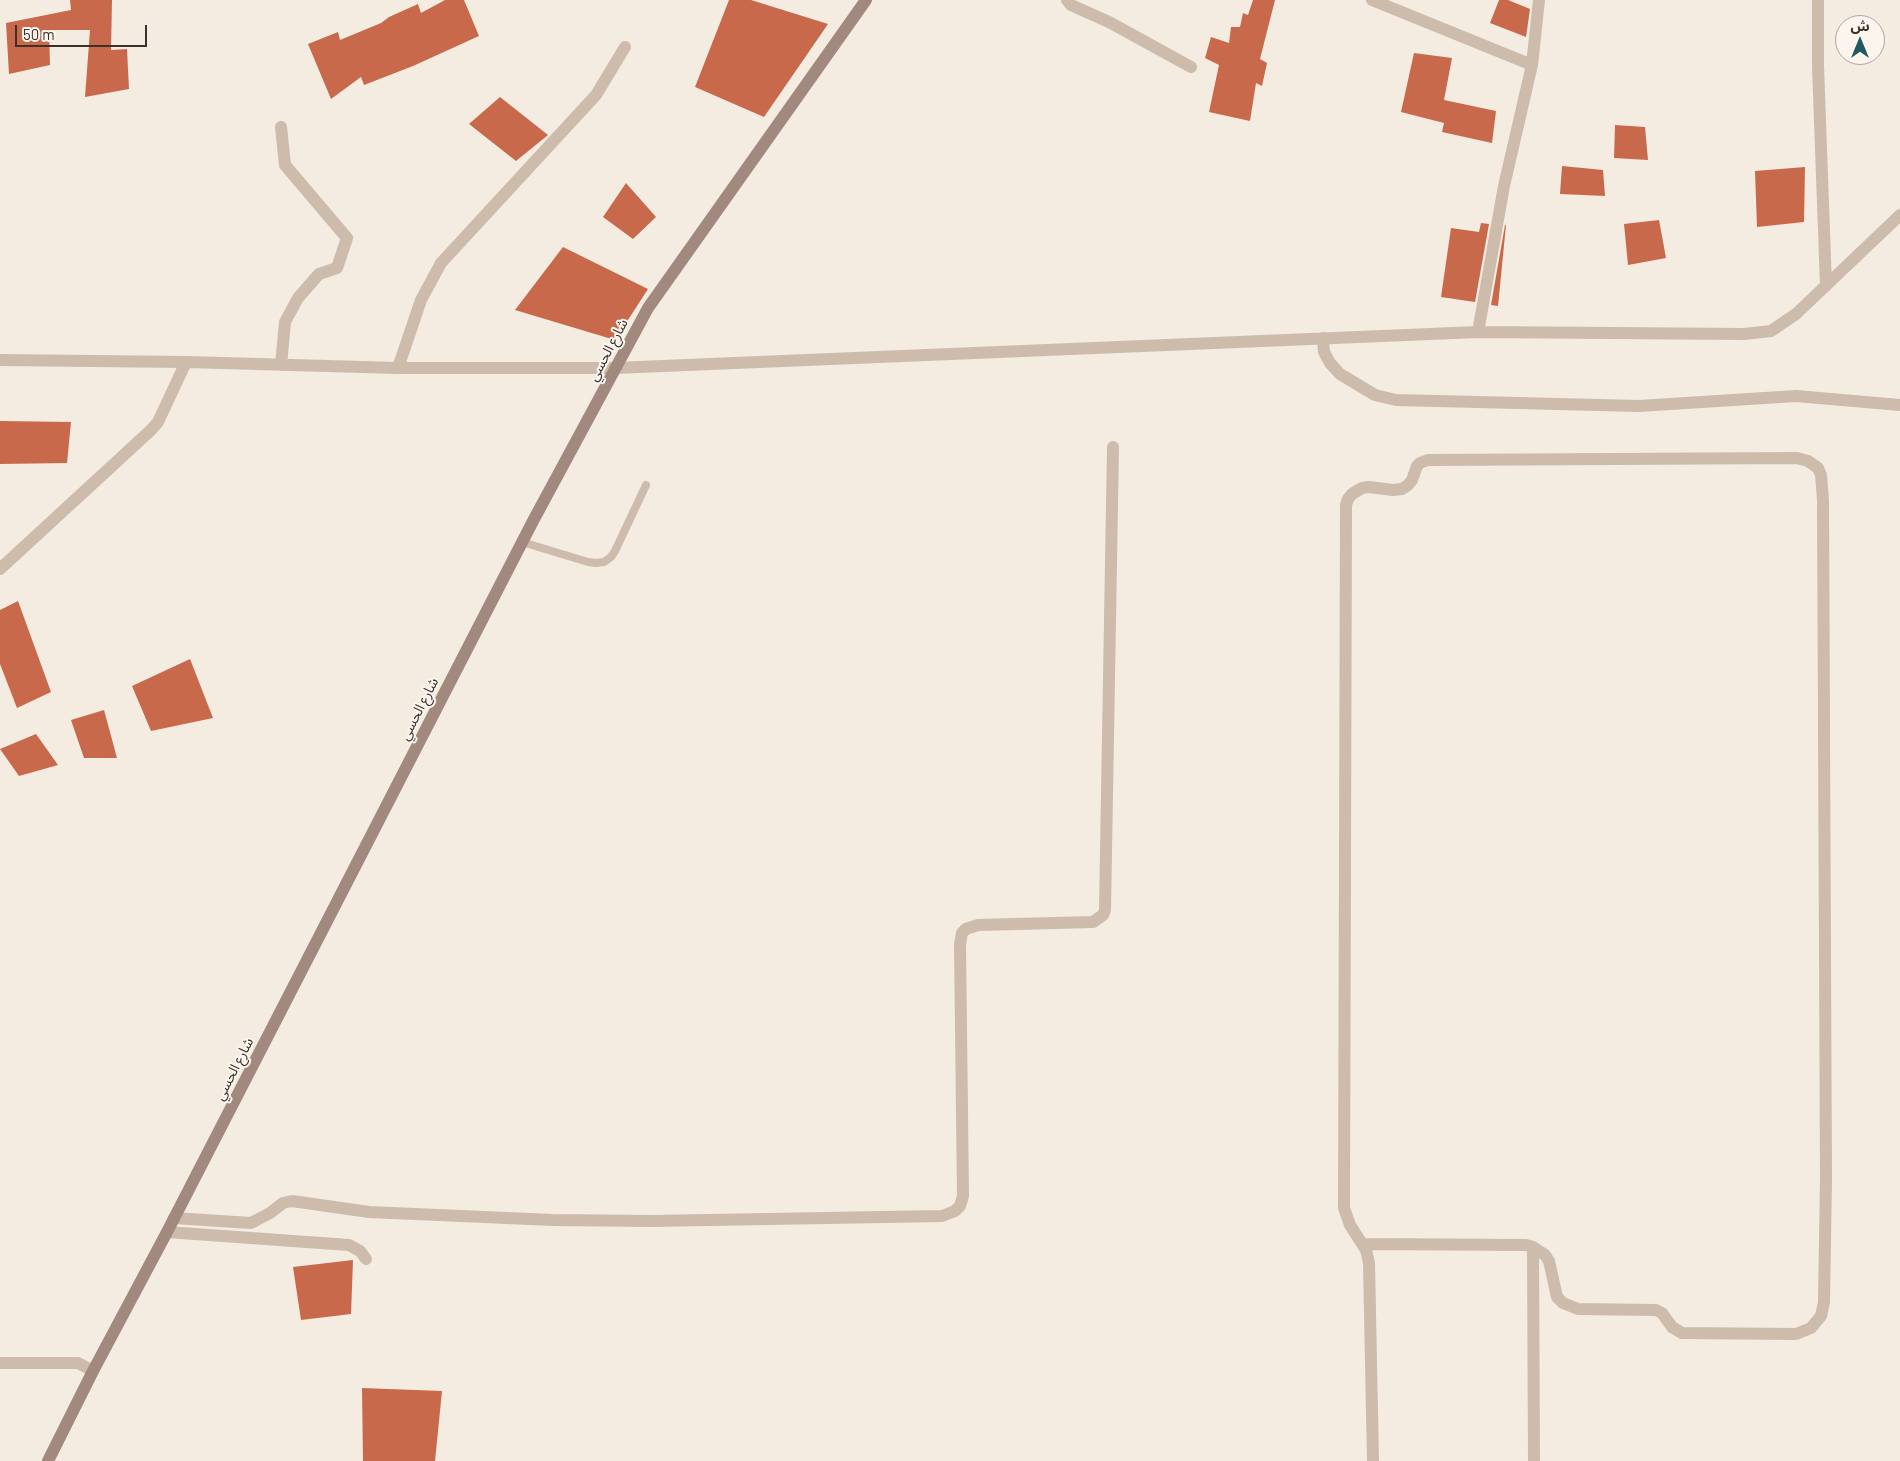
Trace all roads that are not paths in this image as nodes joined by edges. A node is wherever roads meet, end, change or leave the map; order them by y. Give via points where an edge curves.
1 (866, 0) edge
2 (1067, 0) edge
3 (1372, 0) edge
4 (1539, 0) edge
5 (1818, 0) edge
6 (625, 47) dead end
7 (1532, 64) junction
8 (1191, 67) dead end
9 (281, 127) dead end
10 (1900, 215) edge
11 (1826, 286) junction
12 (1478, 332) junction
13 (1323, 338) junction
14 (0, 360) edge
15 (186, 362) junction
16 (281, 365) junction
17 (398, 368) junction
18 (616, 368) junction
19 (1900, 405) edge
20 (1113, 447) dead end
21 (646, 485) dead end
22 (522, 542) junction
23 (0, 569) edge
24 (174, 1218) junction
25 (167, 1232) junction
26 (1363, 1244) junction
27 (1533, 1246) junction
28 (366, 1259) dead end
29 (0, 1363) edge
30 (93, 1371) junction
31 (48, 1461) edge
32 (1372, 1461) edge
33 (1534, 1461) edge

1 - 18 street, شارع الحسي via 657,295
2 - 8 street
3 - 7 street
4 - 7 street
5 - 11 street
6 - 17 street via 596,95 441,263 420,300
7 - 12 street via 1504,186
9 - 16 street via 285,165 347,238 337,268 319,274 298,298 285,322
10 - 11 street
11 - 12 street via 1796,314 1771,331 1744,334
12 - 13 street
13 - 18 street
13 - 19 street via 1324,352 1340,374 1375,395 1396,400 1639,406 1796,396
14 - 15 street
15 - 16 street
15 - 23 street via 158,422 151,430
16 - 17 street
17 - 18 street
18 - 22 street, شارع الحسي
20 - 24 street via 1105,910 1093,922 978,925 966,928 962,933 963,1196 955,1211 942,1216 553,1220 369,1212 292,1200 251,1222
21 - 22 lane via 615,551 604,562 588,562
22 - 24 street, شارع الحسي
24 - 25 street, شارع الحسي
25 - 28 street via 349,1245
25 - 30 street, شارع الحسي
26 - 27 street
26 - 27 street via 1350,1225 1344,1208 1348,499 1362,488 1402,489 1412,480 1420,462 1428,460 1803,458 1818,468 1823,500 1826,1178 1823,1309 1811,1328 1796,1334 1682,1333 1672,1328 1656,1310 1578,1309 1562,1303 1557,1297 1549,1261
26 - 32 street via 1369,1263
27 - 33 street
29 - 30 street via 78,1364
30 - 31 street, شارع الحسي

